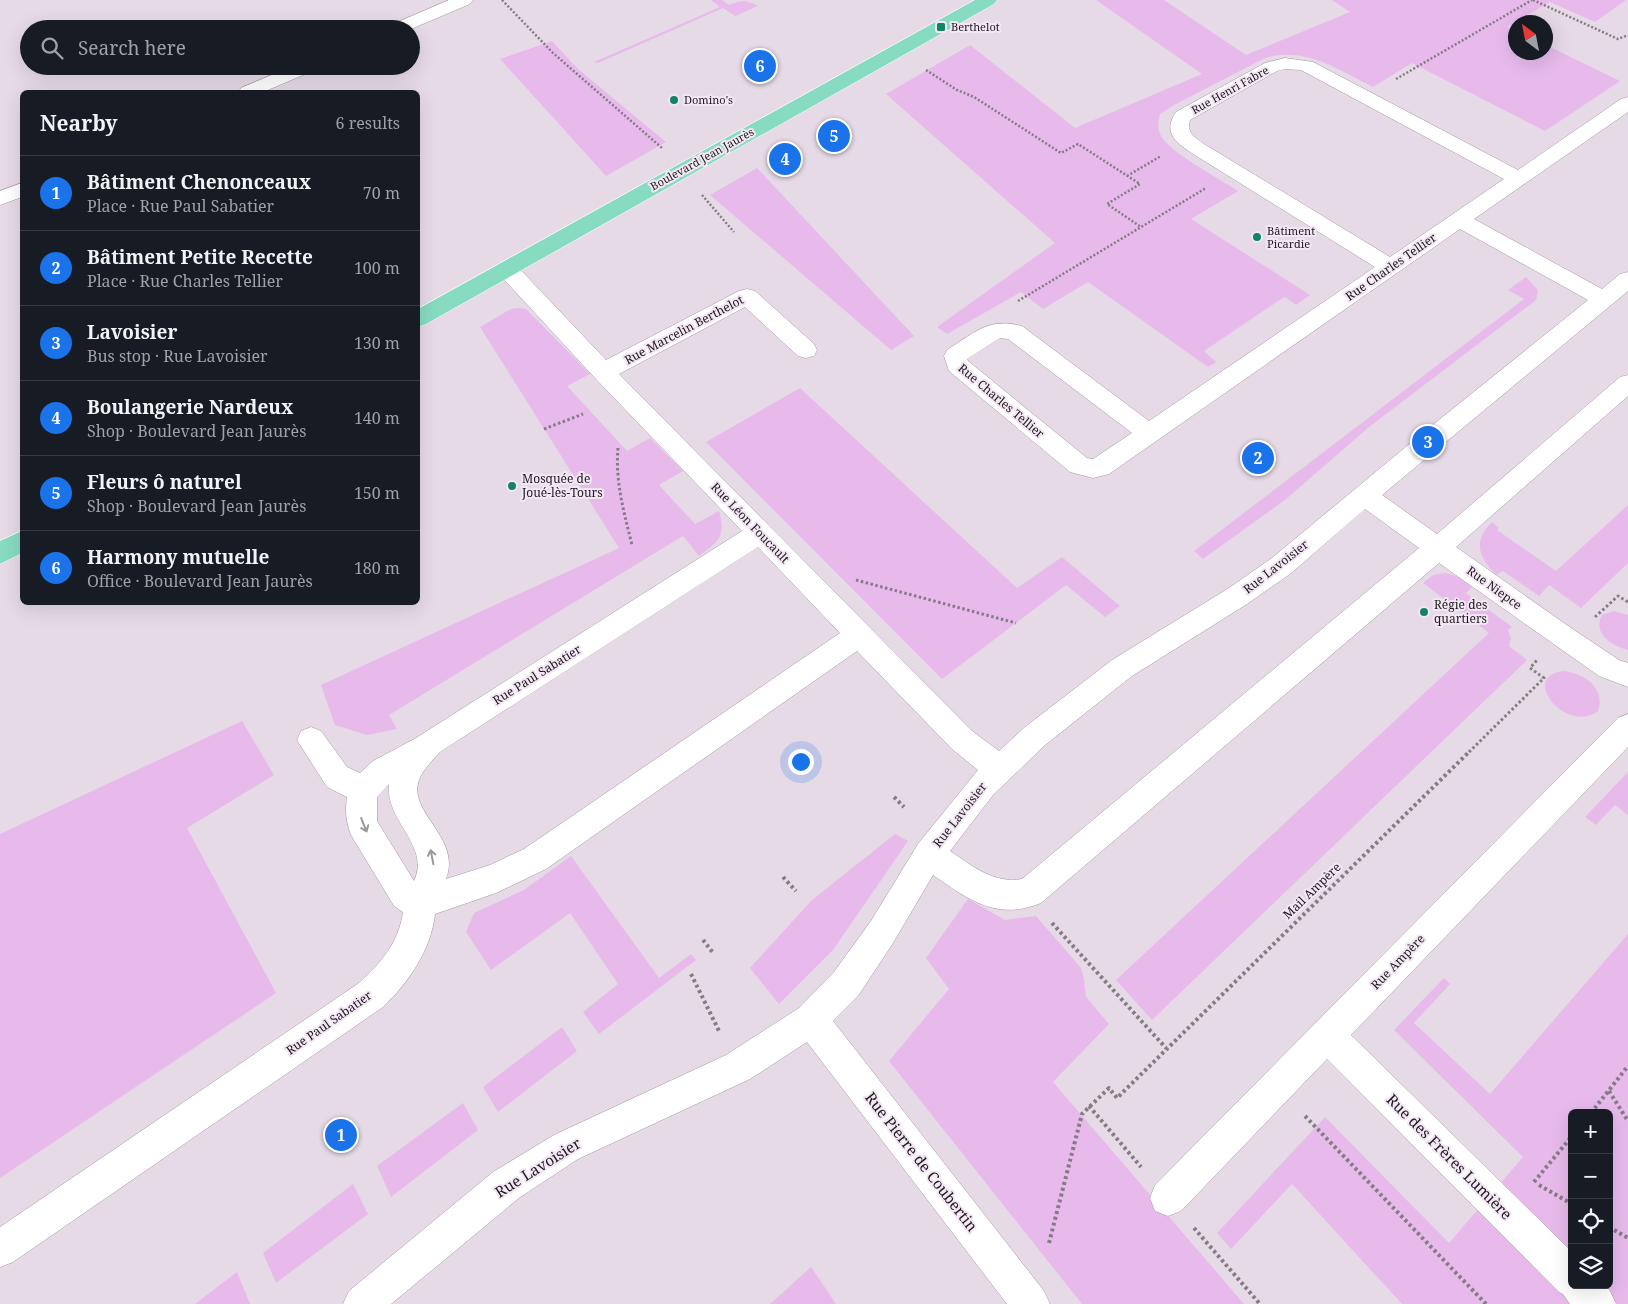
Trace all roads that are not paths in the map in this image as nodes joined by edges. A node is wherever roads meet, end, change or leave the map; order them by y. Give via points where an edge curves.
1 (464, 0) edge
2 (988, 0) edge
3 (418, 20) edge
4 (288, 75) edge
5 (253, 90) edge
6 (1628, 103) edge
7 (1518, 178) junction
8 (20, 190) edge
9 (0, 199) edge
10 (1460, 220) junction
11 (1391, 267) junction
12 (507, 268) junction
13 (1628, 279) edge
14 (1603, 299) junction
15 (420, 318) edge
16 (806, 350) dead end
17 (603, 372) junction
18 (1628, 383) edge
19 (1148, 433) junction
20 (1364, 496) junction
21 (760, 534) junction
22 (20, 542) edge
23 (1438, 548) junction
24 (0, 554) edge
25 (860, 635) junction
26 (1628, 675) edge
27 (1628, 727) edge
28 (311, 740) dead end
29 (430, 743) junction
30 (998, 770) junction
31 (364, 790) junction
32 (929, 854) junction
33 (421, 903) junction
34 (811, 1020) junction
35 (1327, 1035) junction
36 (1168, 1198) dead end
37 (0, 1248) edge
38 (1568, 1275) edge
39 (1582, 1289) edge
40 (362, 1304) edge
41 (1031, 1304) edge
42 (1597, 1304) edge

1 - 3 street
2 - 12 main road, Boulevard Jean Jaurès
4 - 5 street
6 - 7 street, Rue Charles Tellier
7 - 10 street, Rue Charles Tellier
7 - 11 street, Rue Henri Fabre via 1307,66 1287,62 1180,121 1179,129 1188,142
8 - 9 street
10 - 11 street, Rue Charles Tellier
10 - 14 street
11 - 19 street, Rue Charles Tellier
12 - 15 main road, Boulevard Jean Jaurès
12 - 17 street, Rue Léon Foucault
13 - 14 street, Rue Lavoisier
14 - 20 street, Rue Lavoisier
16 - 17 street, Rue Marcelin Berthelot via 747,296
17 - 21 street, Rue Léon Foucault
18 - 23 street
19 - 19 street, Rue Charles Tellier via 1014,332 990,333 958,352 954,361 1079,465 1093,469 1100,467
20 - 23 street, Rue Niepce
20 - 30 street, Rue Lavoisier via 1246,591 1122,668 1035,736
21 - 25 street, Rue Léon Foucault
21 - 29 street, Rue Paul Sabatier
22 - 24 main road
23 - 26 street, Rue Niepce via 1561,636 1609,668
23 - 32 street, Rue Lavoisier via 1030,892 999,895 966,879
25 - 30 street, Rue Léon Foucault via 962,740
25 - 33 street via 535,859 496,878
27 - 35 street, Rue Ampère
28 - 31 street via 337,776
29 - 31 street via 385,770
33 -> 29 street, Rue Paul Sabatier via 434,869 433,855 408,812 402,788 412,761
30 - 32 street, Rue Lavoisier
31 -> 33 street via 359,812 362,825 405,895
32 - 34 street, Rue Lavoisier via 846,984
33 - 37 street, Rue Paul Sabatier via 410,945 384,983 371,995
34 - 40 street, Rue Lavoisier via 738,1067 566,1147 506,1185
34 - 41 street, Rue Pierre de Coubertin
35 - 36 street, Rue Ampère
35 - 38 street, Rue des Frères Lumière
39 - 42 street

